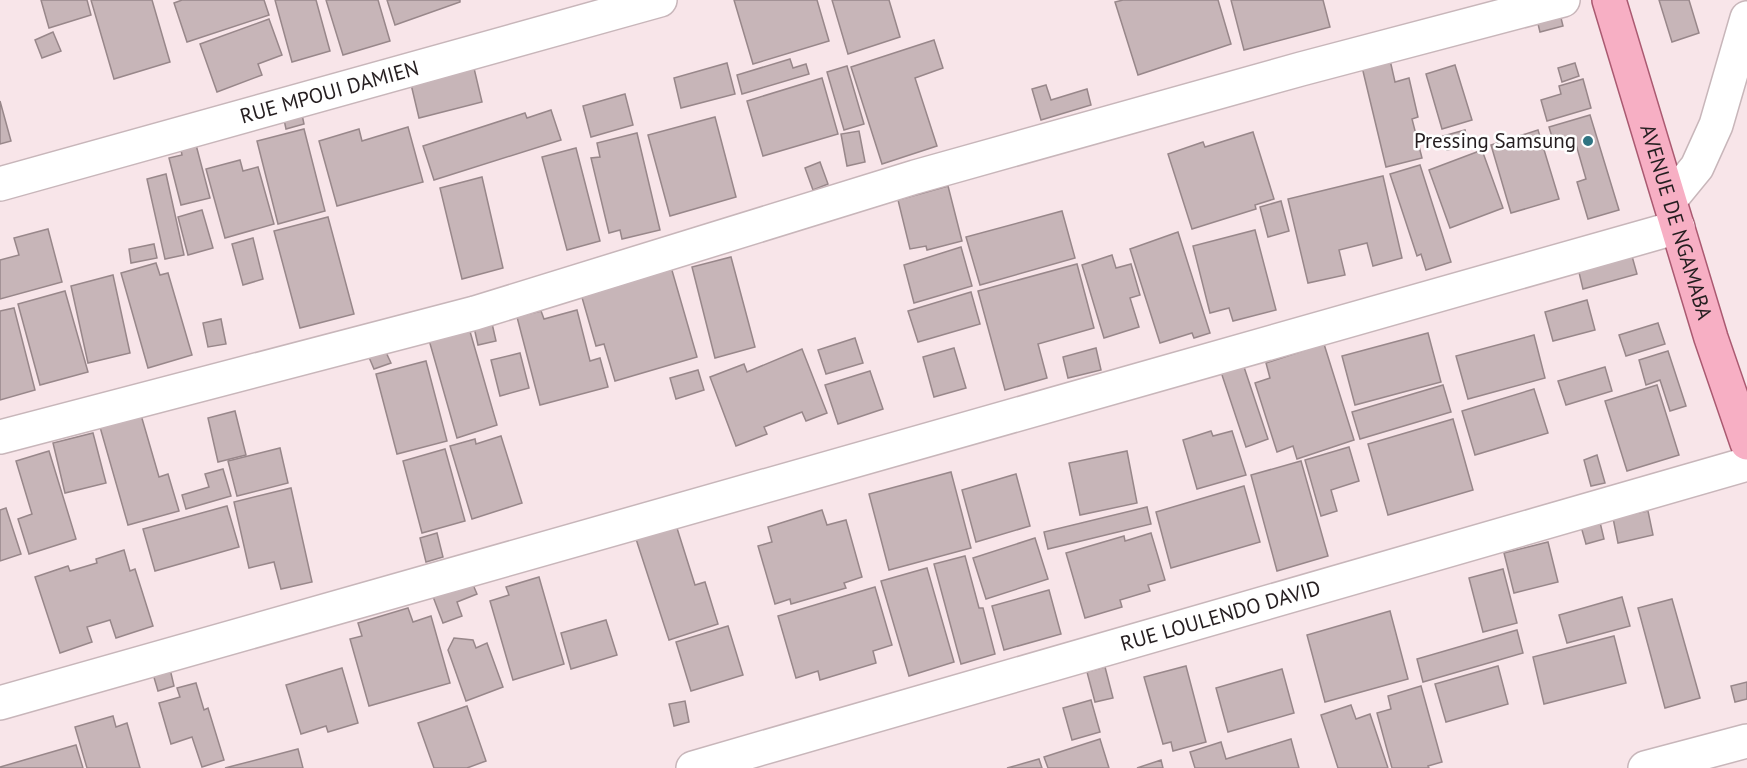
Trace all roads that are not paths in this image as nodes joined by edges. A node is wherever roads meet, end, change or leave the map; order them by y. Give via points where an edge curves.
1 (660, 0) edge
2 (1563, 0) edge
3 (1609, 0) edge
4 (1747, 18) edge
5 (0, 184) edge
6 (1674, 213) junction
7 (0, 437) edge
8 (1747, 443) edge
9 (1747, 464) edge
10 (0, 703) edge
11 (1747, 741) edge
12 (693, 768) edge
13 (1645, 768) edge

1 - 5 street, RUE MPOUI DAMIEN
2 - 7 street via 915,177 475,313
3 - 6 main road, AVENUE DE NGAMABA
4 - 6 street via 1716,125
6 - 8 main road, AVENUE DE NGAMABA
6 - 10 street
9 - 12 street, RUE LOULENDO DAVID
11 - 13 street

